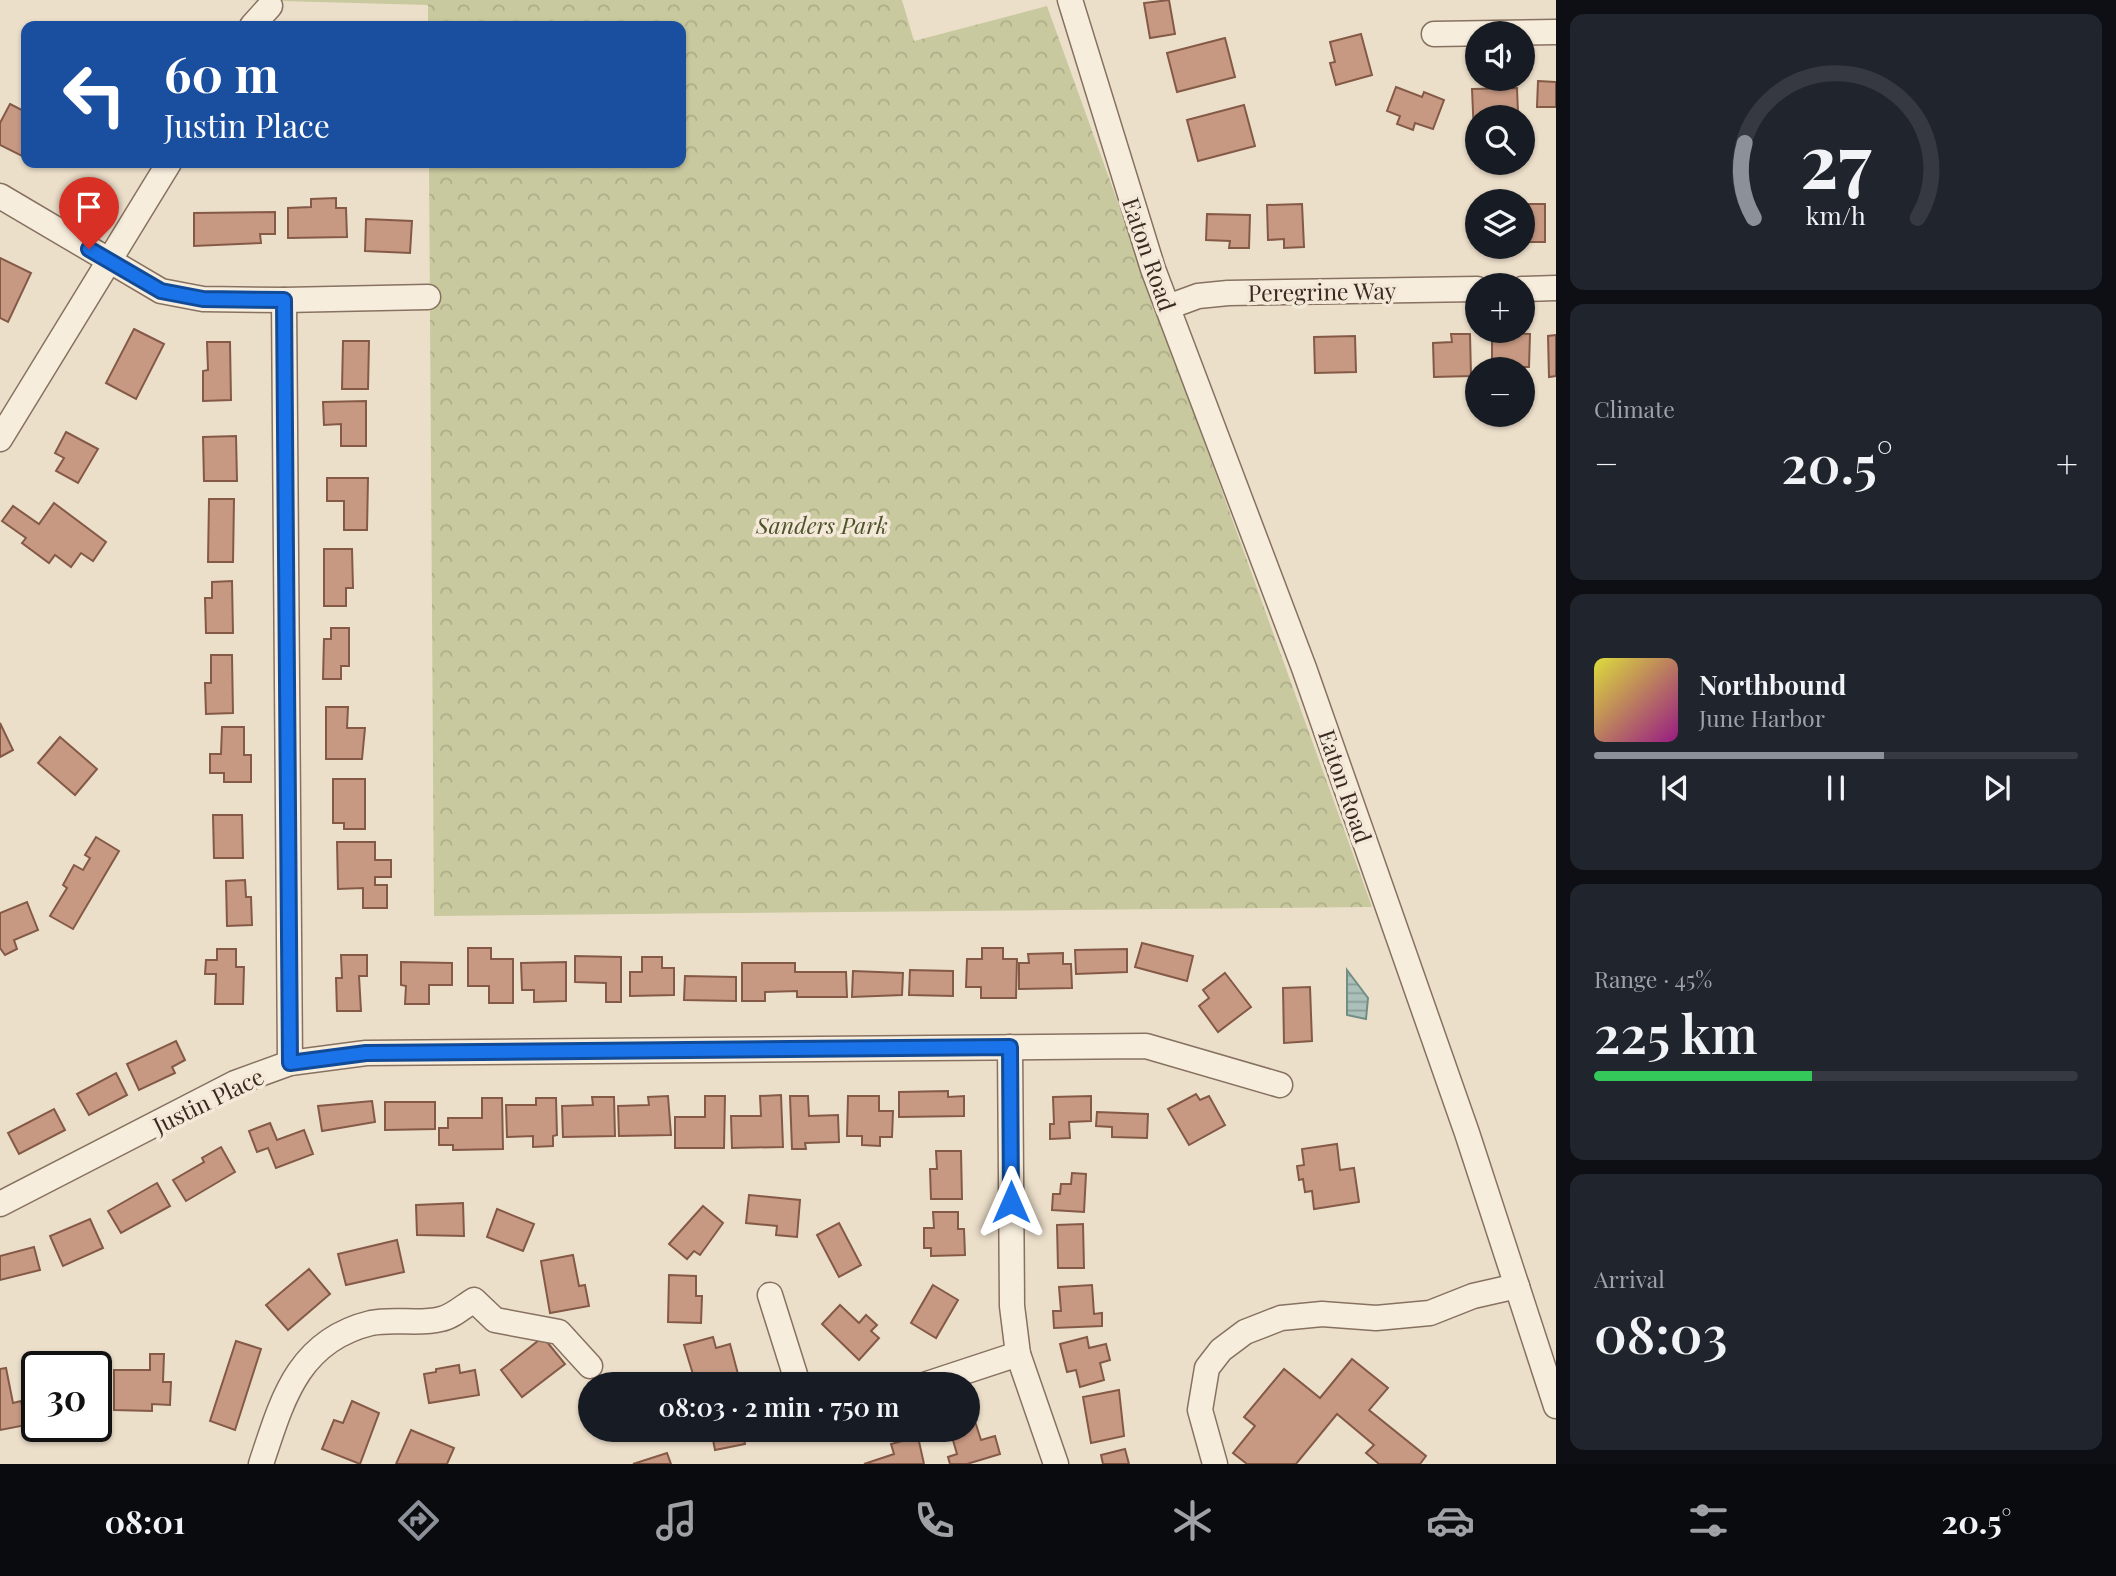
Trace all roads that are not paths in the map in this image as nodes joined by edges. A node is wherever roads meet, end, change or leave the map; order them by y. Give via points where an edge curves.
1 (1070, 0) edge
2 (270, 6) dead end
3 (256, 21) edge
4 (1556, 32) edge
5 (1434, 34) dead end
6 (166, 168) edge
7 (0, 196) edge
8 (111, 262) junction
9 (1556, 288) edge
10 (1465, 289) edge
11 (1535, 289) edge
12 (428, 297) dead end
13 (284, 300) junction
14 (1168, 307) junction
15 (0, 439) edge
16 (1010, 1047) junction
17 (290, 1063) junction
18 (1280, 1085) dead end
19 (0, 1204) edge
20 (1517, 1286) junction
21 (771, 1295) dead end
22 (1018, 1354) junction
23 (590, 1366) dead end
24 (794, 1372) edge
25 (963, 1372) edge
26 (1556, 1406) edge
27 (261, 1464) edge
28 (1056, 1464) edge
29 (1215, 1464) edge

1 - 14 street, Eaton Road via 1121,172
2 - 3 street
4 - 5 street
6 - 8 street
7 - 8 street
8 - 13 street via 161,291 203,299
8 - 15 street
9 - 11 street
10 - 14 street, Peregrine Way via 1227,293 1198,296
12 - 13 street
13 - 17 street
14 - 20 street, Eaton Road via 1304,668
16 - 17 street, Justin Place via 366,1053
16 - 18 street, Justin Place via 1146,1046
16 - 22 street via 1012,1306
17 - 19 street, Justin Place via 234,1083
20 - 26 street, Eaton Road
20 - 29 street via 1430,1312 1376,1318 1322,1314 1281,1318 1245,1332 1207,1368 1200,1409
21 - 24 street
22 - 25 street
22 - 28 street
23 - 27 street via 559,1332 495,1320 474,1300 443,1319 372,1323 310,1355 285,1392

